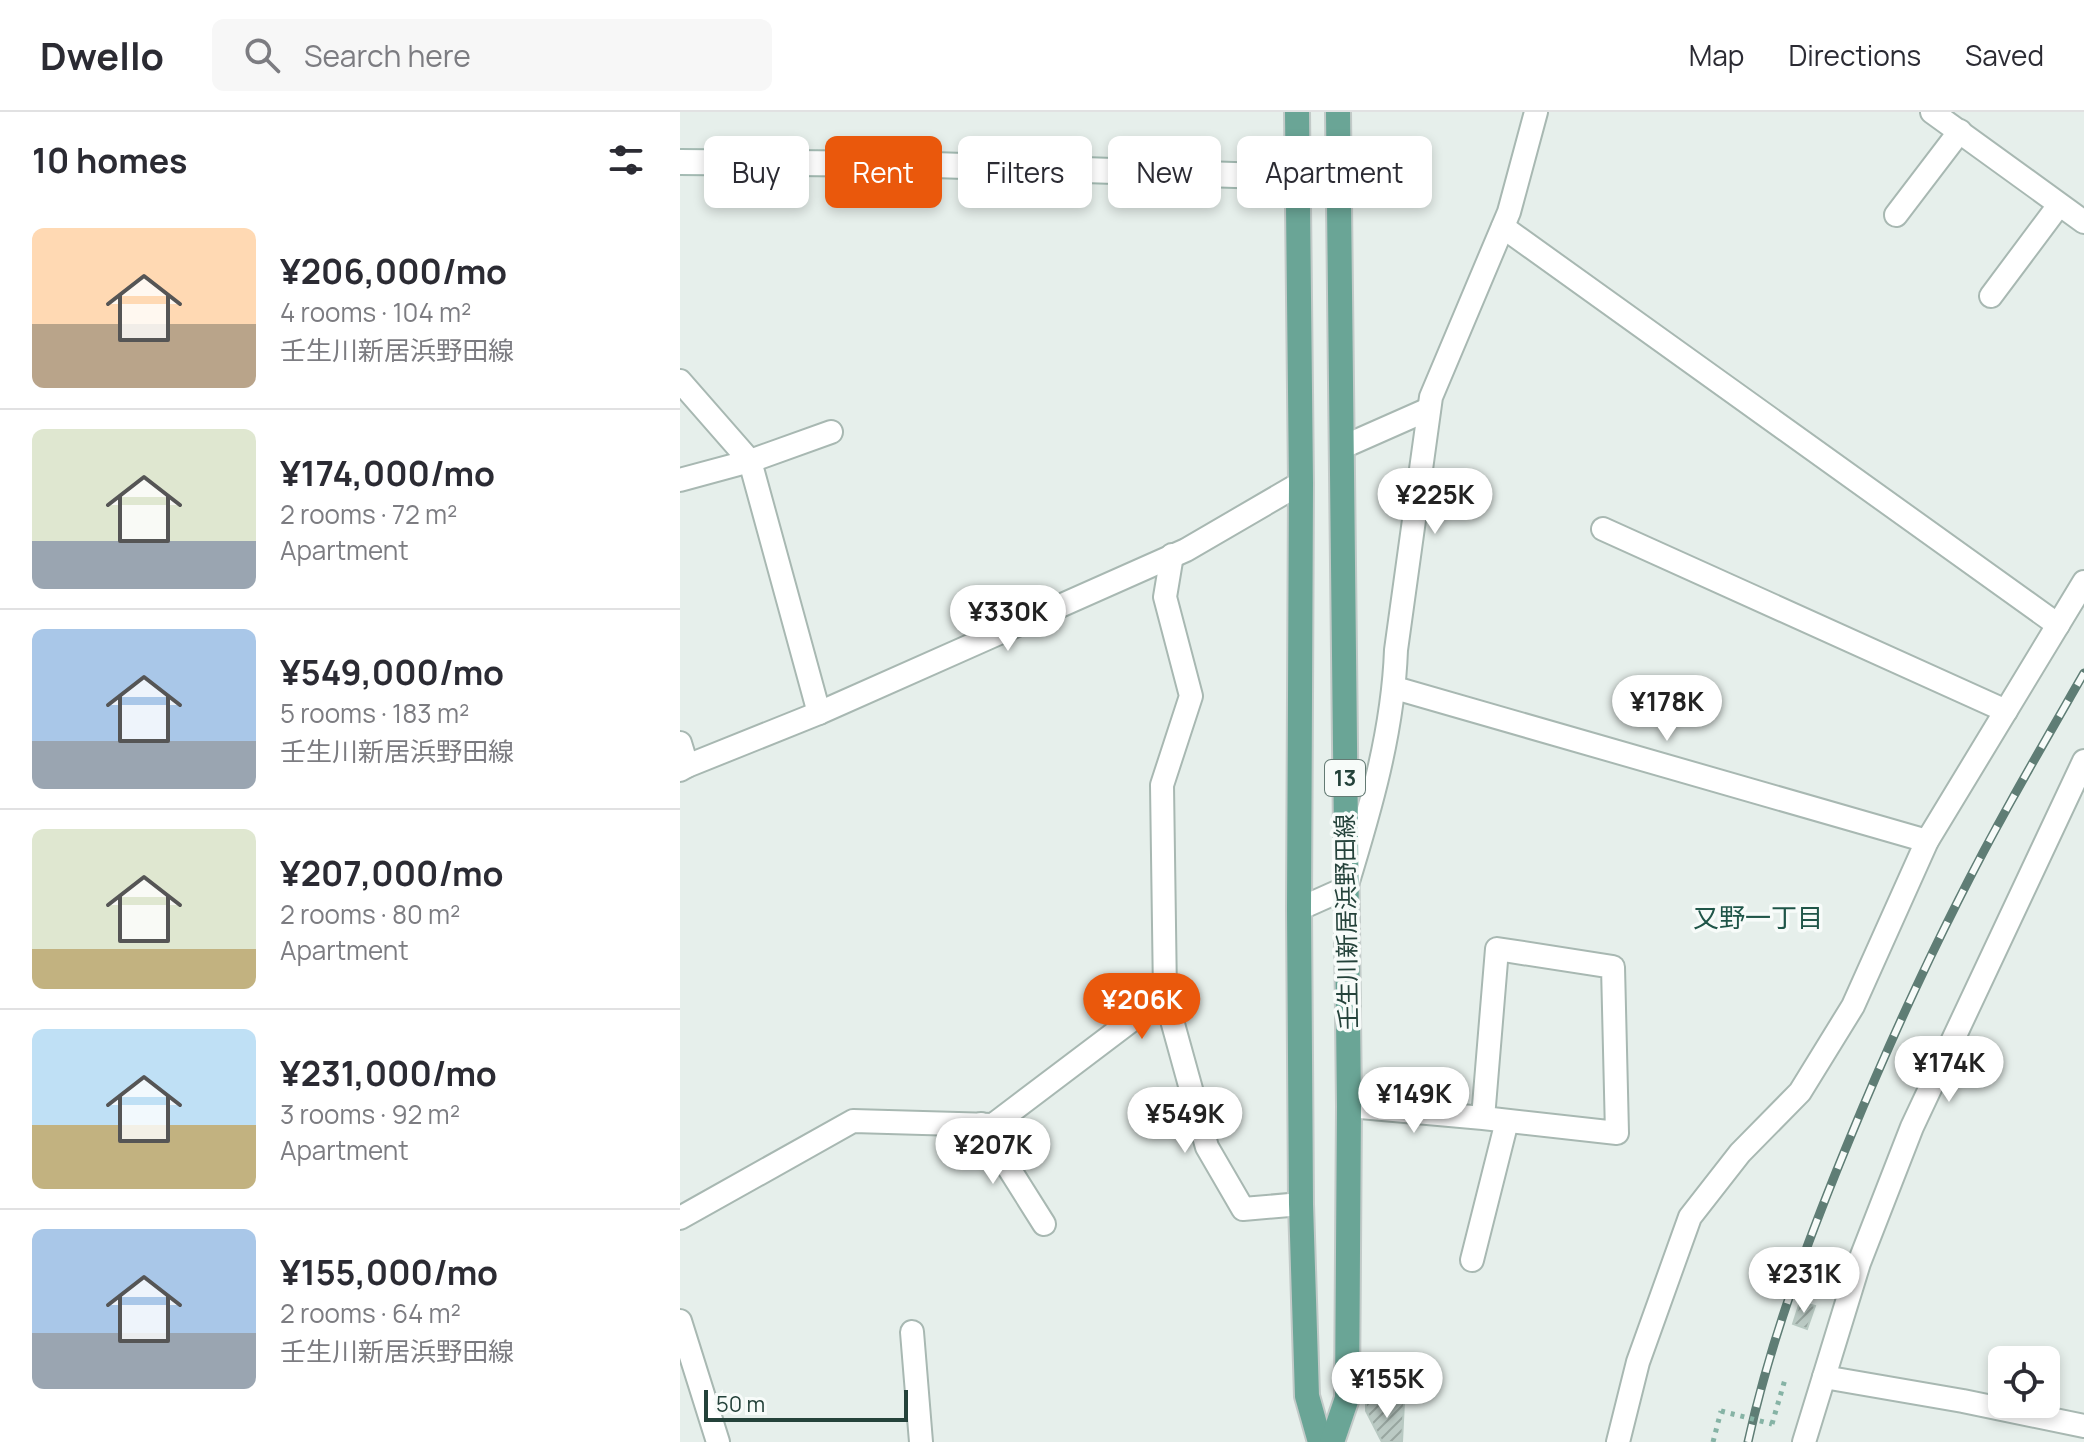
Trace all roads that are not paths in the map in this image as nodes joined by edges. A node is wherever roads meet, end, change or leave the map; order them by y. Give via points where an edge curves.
1 (1297, 112) edge
2 (1338, 112) edge
3 (1536, 112) edge
4 (1932, 112) edge
5 (1960, 131) junction
6 (1297, 136) edge
7 (1338, 136) edge
8 (680, 162) edge
9 (1237, 175) edge
10 (2059, 205) junction
11 (1297, 208) edge
12 (1338, 208) edge
13 (1896, 215) dead end
14 (2084, 222) edge
15 (1503, 227) junction
16 (1991, 296) dead end
17 (680, 381) edge
18 (1429, 409) junction
19 (831, 432) dead end
20 (1343, 447) junction
21 (750, 461) junction
22 (680, 480) edge
23 (1301, 483) junction
24 (1603, 529) dead end
25 (1172, 555) junction
26 (2084, 582) edge
27 (2058, 625) junction
28 (1395, 688) junction
29 (2006, 711) junction
30 (819, 713) junction
31 (680, 743) edge
32 (2084, 761) edge
33 (684, 768) edge
34 (1927, 841) junction
35 (1346, 888) junction
36 (1299, 909) junction
37 (1165, 995) junction
38 (1349, 1106) junction
39 (1483, 1118) junction
40 (1507, 1121) junction
41 (981, 1124) junction
42 (1301, 1204) junction
43 (680, 1218) edge
44 (1044, 1224) dead end
45 (1472, 1260) dead end
46 (680, 1321) edge
47 (912, 1332) dead end
48 (1824, 1377) junction
49 (2084, 1426) edge
50 (718, 1442) edge
51 (921, 1442) edge
52 (1320, 1442) edge
53 (1332, 1442) edge
54 (1618, 1442) edge
55 (1804, 1442) edge

1 - 6 main road, 壬生川新居浜野田線 / 13
2 - 7 main road, 壬生川新居浜野田線 / 13
3 - 15 street
4 - 5 street
5 - 10 street
5 - 13 street
8 - 9 street
10 - 14 street
10 - 16 street
11 - 23 main road, 壬生川新居浜野田線 / 13
12 - 20 main road, 壬生川新居浜野田線 / 13
15 - 18 street
15 - 27 street
17 - 21 street
18 - 20 street
18 - 28 street
19 - 21 street
20 - 35 main road, 壬生川新居浜野田線 / 13
21 - 22 street
21 - 30 street
23 - 25 street
23 - 36 main road, 壬生川新居浜野田線 / 13
24 - 29 street
25 - 30 street
25 - 37 street via 1165,597 1191,696 1162,785
26 - 27 street
27 - 29 street
28 - 34 street
28 - 35 street via 1375,791
29 - 34 street
30 - 33 street
31 - 33 street
32 - 48 street via 1912,1127 1859,1263
34 - 54 street via 1853,1006 1800,1092 1740,1153 1690,1217 1638,1362
35 - 36 street
35 - 38 main road, 壬生川新居浜野田線 / 13
36 - 42 main road, 壬生川新居浜野田線 / 13
37 - 41 street via 993,1125
37 - 42 street via 1207,1147 1243,1209
38 - 39 street
38 - 53 main road, 壬生川新居浜野田線 / 13 via 1347,1398
39 - 40 street
39 - 40 street via 1497,949 1613,967 1617,1133
40 - 45 street
41 - 43 street via 853,1121
41 - 44 street
42 - 52 main road, 壬生川新居浜野田線 / 13 via 1307,1396
46 - 50 street
47 - 51 street
48 - 49 street
48 - 55 street

